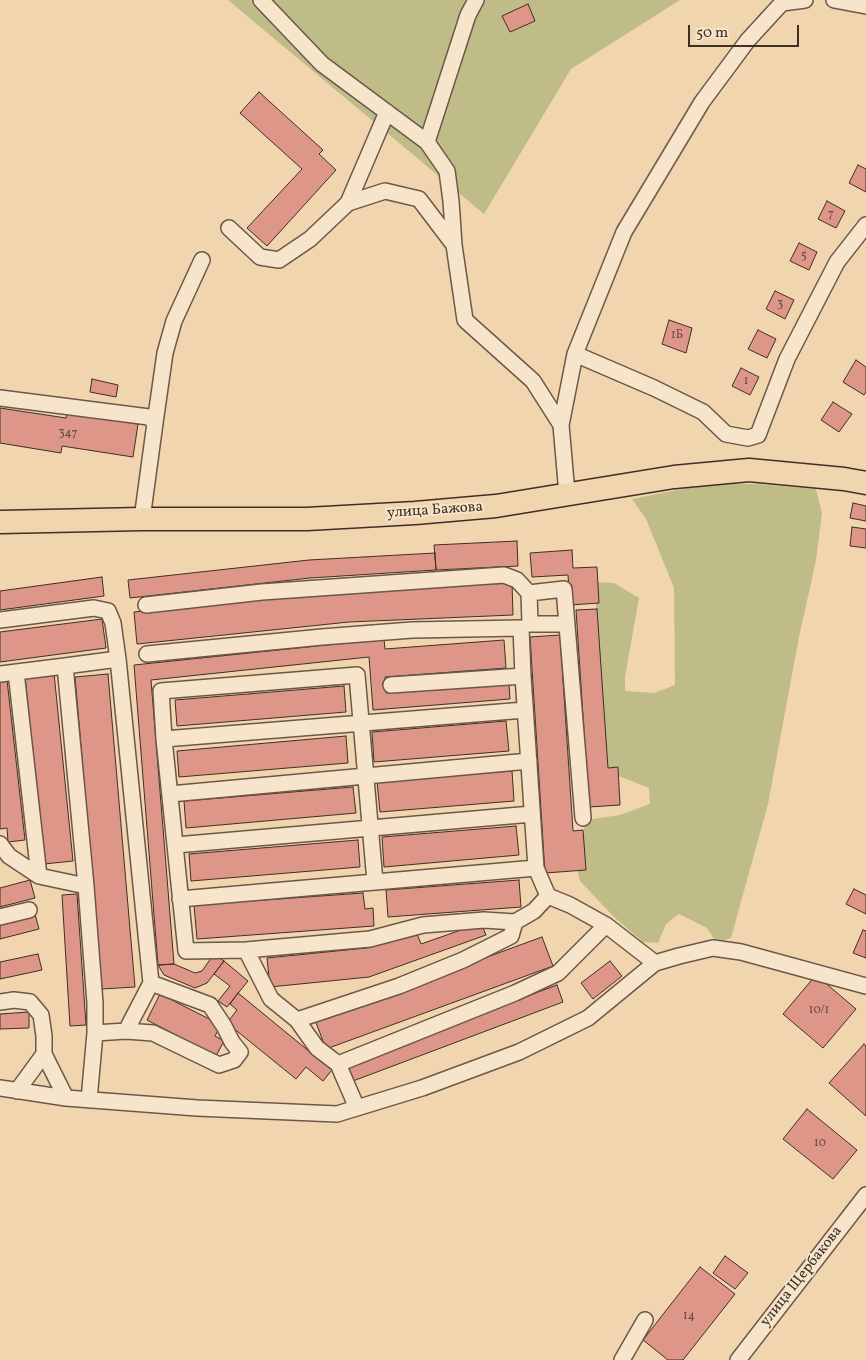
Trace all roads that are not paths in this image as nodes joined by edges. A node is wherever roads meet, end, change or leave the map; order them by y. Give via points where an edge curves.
1 (261, 0) edge
2 (476, 0) edge
3 (805, 0) edge
4 (834, 0) edge
5 (866, 6) edge
6 (387, 112) junction
7 (427, 142) junction
8 (348, 202) junction
9 (866, 225) edge
10 (229, 228) dead end
11 (454, 245) junction
12 (202, 260) dead end
13 (575, 354) junction
14 (0, 398) edge
15 (155, 423) junction
16 (561, 425) junction
17 (866, 483) edge
18 (567, 494) junction
19 (142, 519) junction
20 (0, 522) edge
21 (529, 593) junction
22 (146, 605) dead end
23 (0, 620) edge
24 (566, 624) junction
25 (526, 626) junction
26 (147, 654) dead end
27 (118, 659) junction
28 (64, 666) junction
29 (16, 672) junction
30 (0, 674) edge
31 (523, 676) junction
32 (391, 685) dead end
33 (525, 710) junction
34 (361, 723) junction
35 (164, 739) junction
36 (528, 761) junction
37 (366, 776) junction
38 (170, 794) junction
39 (532, 814) junction
40 (583, 818) dead end
41 (370, 828) junction
42 (0, 844) edge
43 (176, 845) junction
44 (536, 868) junction
45 (39, 876) junction
46 (375, 882) junction
47 (86, 886) junction
48 (548, 896) junction
49 (180, 899) junction
50 (29, 910) dead end
51 (0, 917) edge
52 (515, 922) junction
53 (606, 925) junction
54 (246, 950) junction
55 (655, 963) junction
56 (151, 983) junction
57 (866, 986) edge
58 (0, 1002) edge
59 (297, 1020) junction
60 (126, 1031) junction
61 (95, 1033) junction
62 (44, 1054) junction
63 (338, 1064) junction
64 (0, 1088) edge
65 (17, 1090) junction
66 (66, 1098) junction
67 (89, 1100) junction
68 (357, 1108) junction
69 (864, 1201) edge
70 (645, 1320) dead end
71 (622, 1360) edge
72 (738, 1360) edge

1 - 6 street via 322,64
2 - 7 street via 468,15
3 - 13 street via 782,3 748,40 702,102 624,232
4 - 5 street
6 - 7 street
6 - 8 street
7 - 11 street via 447,171
8 - 10 street via 310,239 279,260 260,257
8 - 11 street via 385,191 419,199
9 - 13 street via 838,262 787,359 758,435 748,438 726,434 703,412
11 - 16 street via 466,320 533,381
12 - 15 street via 174,321 165,353
13 - 16 street
14 - 15 street via 149,418
15 - 19 street
16 - 18 street
17 - 18 highway, улица Бажова via 749,470 674,477
18 - 19 highway, улица Бажова via 496,506 415,513 307,519
19 - 20 highway, улица Бажова
21 - 22 street via 517,580 504,575 262,592
21 - 24 street via 564,589
21 - 25 street
23 - 27 street via 94,608 108,612 113,623
24 - 25 street
24 - 40 street
25 - 26 street via 412,630
25 - 31 street
27 - 28 street
27 - 56 street
28 - 29 street
28 - 47 street
29 - 30 street
29 - 45 street
31 - 32 street
31 - 33 street
33 - 34 street
33 - 36 street
34 - 35 street
34 - 35 street via 357,675 161,691
34 - 37 street
35 - 38 street
36 - 37 street
36 - 39 street
37 - 38 street
37 - 41 street
38 - 43 street
39 - 41 street
39 - 44 street
41 - 43 street
41 - 46 street
42 - 45 street via 9,856
43 - 49 street
44 - 46 street
44 - 48 street
45 - 47 street
46 - 49 street
47 - 61 street
48 - 52 street via 534,912
48 - 53 street
49 - 54 street via 186,951
50 - 51 street
52 - 54 street via 484,920 423,925 370,939
52 - 59 street via 510,936 464,960
53 - 55 street
53 - 63 street via 558,973
54 - 59 street via 271,1000
55 - 57 street via 713,948 741,952
55 - 68 street via 588,1018 519,1052
56 - 60 street
56 - 60 street via 210,1005 240,1052 234,1060 219,1065 153,1033
58 - 62 street via 30,1002 40,1015
59 - 63 street via 317,1048
60 - 61 street
61 - 67 street
62 - 65 street
62 - 66 street
63 - 68 street
64 - 65 street
65 - 66 street
66 - 67 street
67 - 68 street via 337,1114
69 - 72 street, улица Щербакова
70 - 71 street

